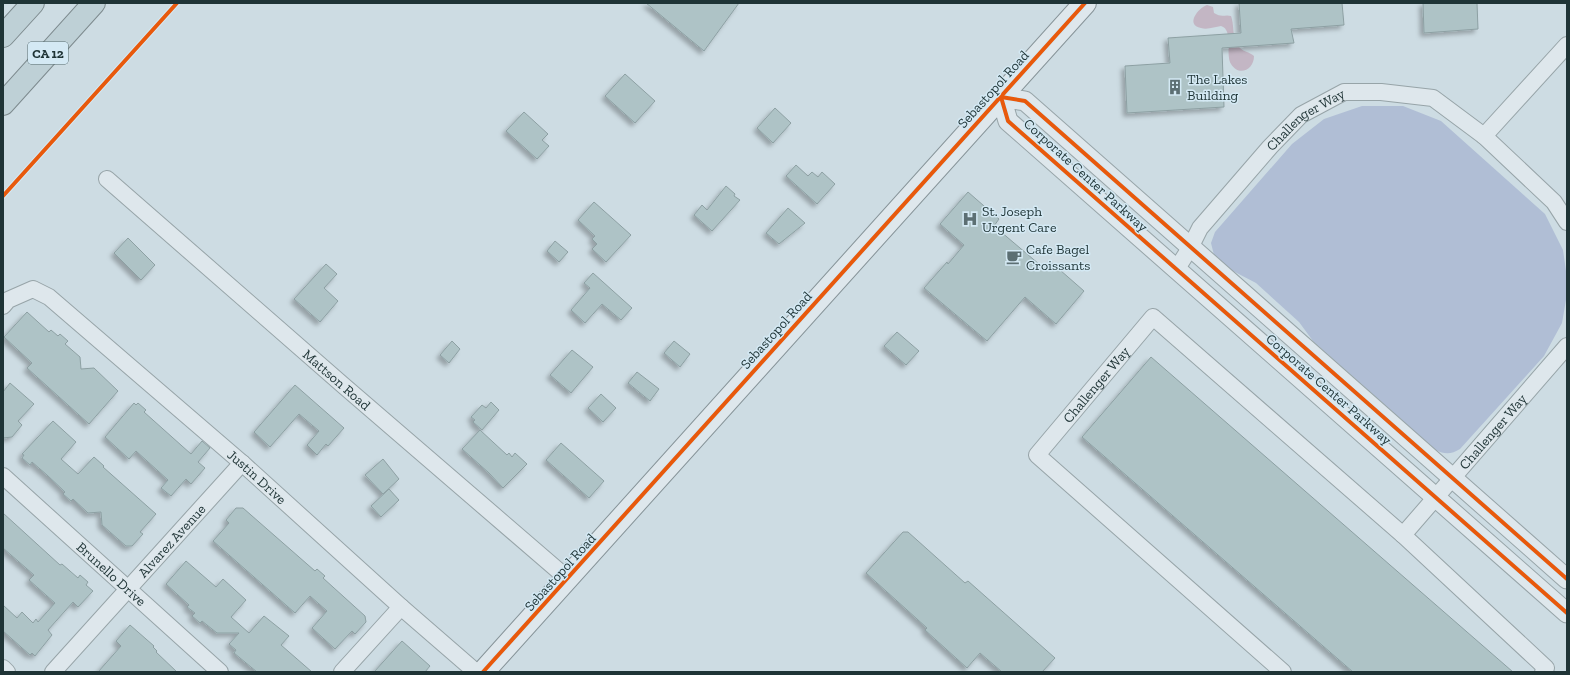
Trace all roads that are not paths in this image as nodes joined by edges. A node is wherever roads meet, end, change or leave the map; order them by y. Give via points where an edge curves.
1 (33, 3) edge
2 (94, 3) edge
3 (1085, 3) edge
4 (3, 36) edge
5 (1567, 45) edge
6 (1001, 97) junction
7 (3, 104) edge
8 (1484, 136) junction
9 (107, 179) dead end
10 (1567, 222) edge
11 (1190, 248) junction
12 (1176, 270) junction
13 (3, 306) edge
14 (1567, 346) edge
15 (242, 463) junction
16 (3, 476) edge
17 (1454, 478) junction
18 (1436, 498) junction
19 (1404, 535) junction
20 (568, 579) junction
21 (1567, 579) edge
22 (127, 590) junction
23 (401, 607) junction
24 (1567, 613) edge
25 (3, 668) edge
26 (7, 672) edge
27 (53, 672) edge
28 (220, 672) edge
29 (342, 672) edge
30 (476, 672) edge
31 (483, 672) edge
32 (1283, 672) edge
33 (1543, 672) edge

1 - 4 highway
2 - 7 highway, CA 12
3 - 6 main road, Sebastopol Road
5 - 8 street
6 - 11 street, Corporate Center Parkway via 1026,101
6 - 12 street, Corporate Center Parkway via 1008,121
6 - 20 main road, Sebastopol Road
8 - 10 street, Challenger Way via 1554,202
8 - 11 street, Challenger Way via 1433,98 1381,92 1344,92 1301,115 1200,228
9 - 20 street, Mattson Road
11 - 12 street, Challenger Way
11 - 17 street, Corporate Center Parkway via 1398,432
12 - 18 street, Corporate Center Parkway
13 - 15 street, Justin Drive via 8,300 32,289 49,297
14 - 17 street, Challenger Way
15 - 22 street, Alvarez Avenue
15 - 23 street, Justin Drive
16 - 22 street, Brunello Drive
17 - 18 street, Challenger Way
17 - 21 street, Corporate Center Parkway
18 - 19 street, Challenger Way
18 - 24 street, Corporate Center Parkway
19 - 32 street, Challenger Way via 1153,317 1036,455
19 - 33 street, Challenger Way via 1546,668
20 - 31 main road, Sebastopol Road
22 - 27 street, Alvarez Avenue
22 - 28 street, Brunello Drive
23 - 29 street
23 - 30 street, Justin Drive
25 - 26 street

